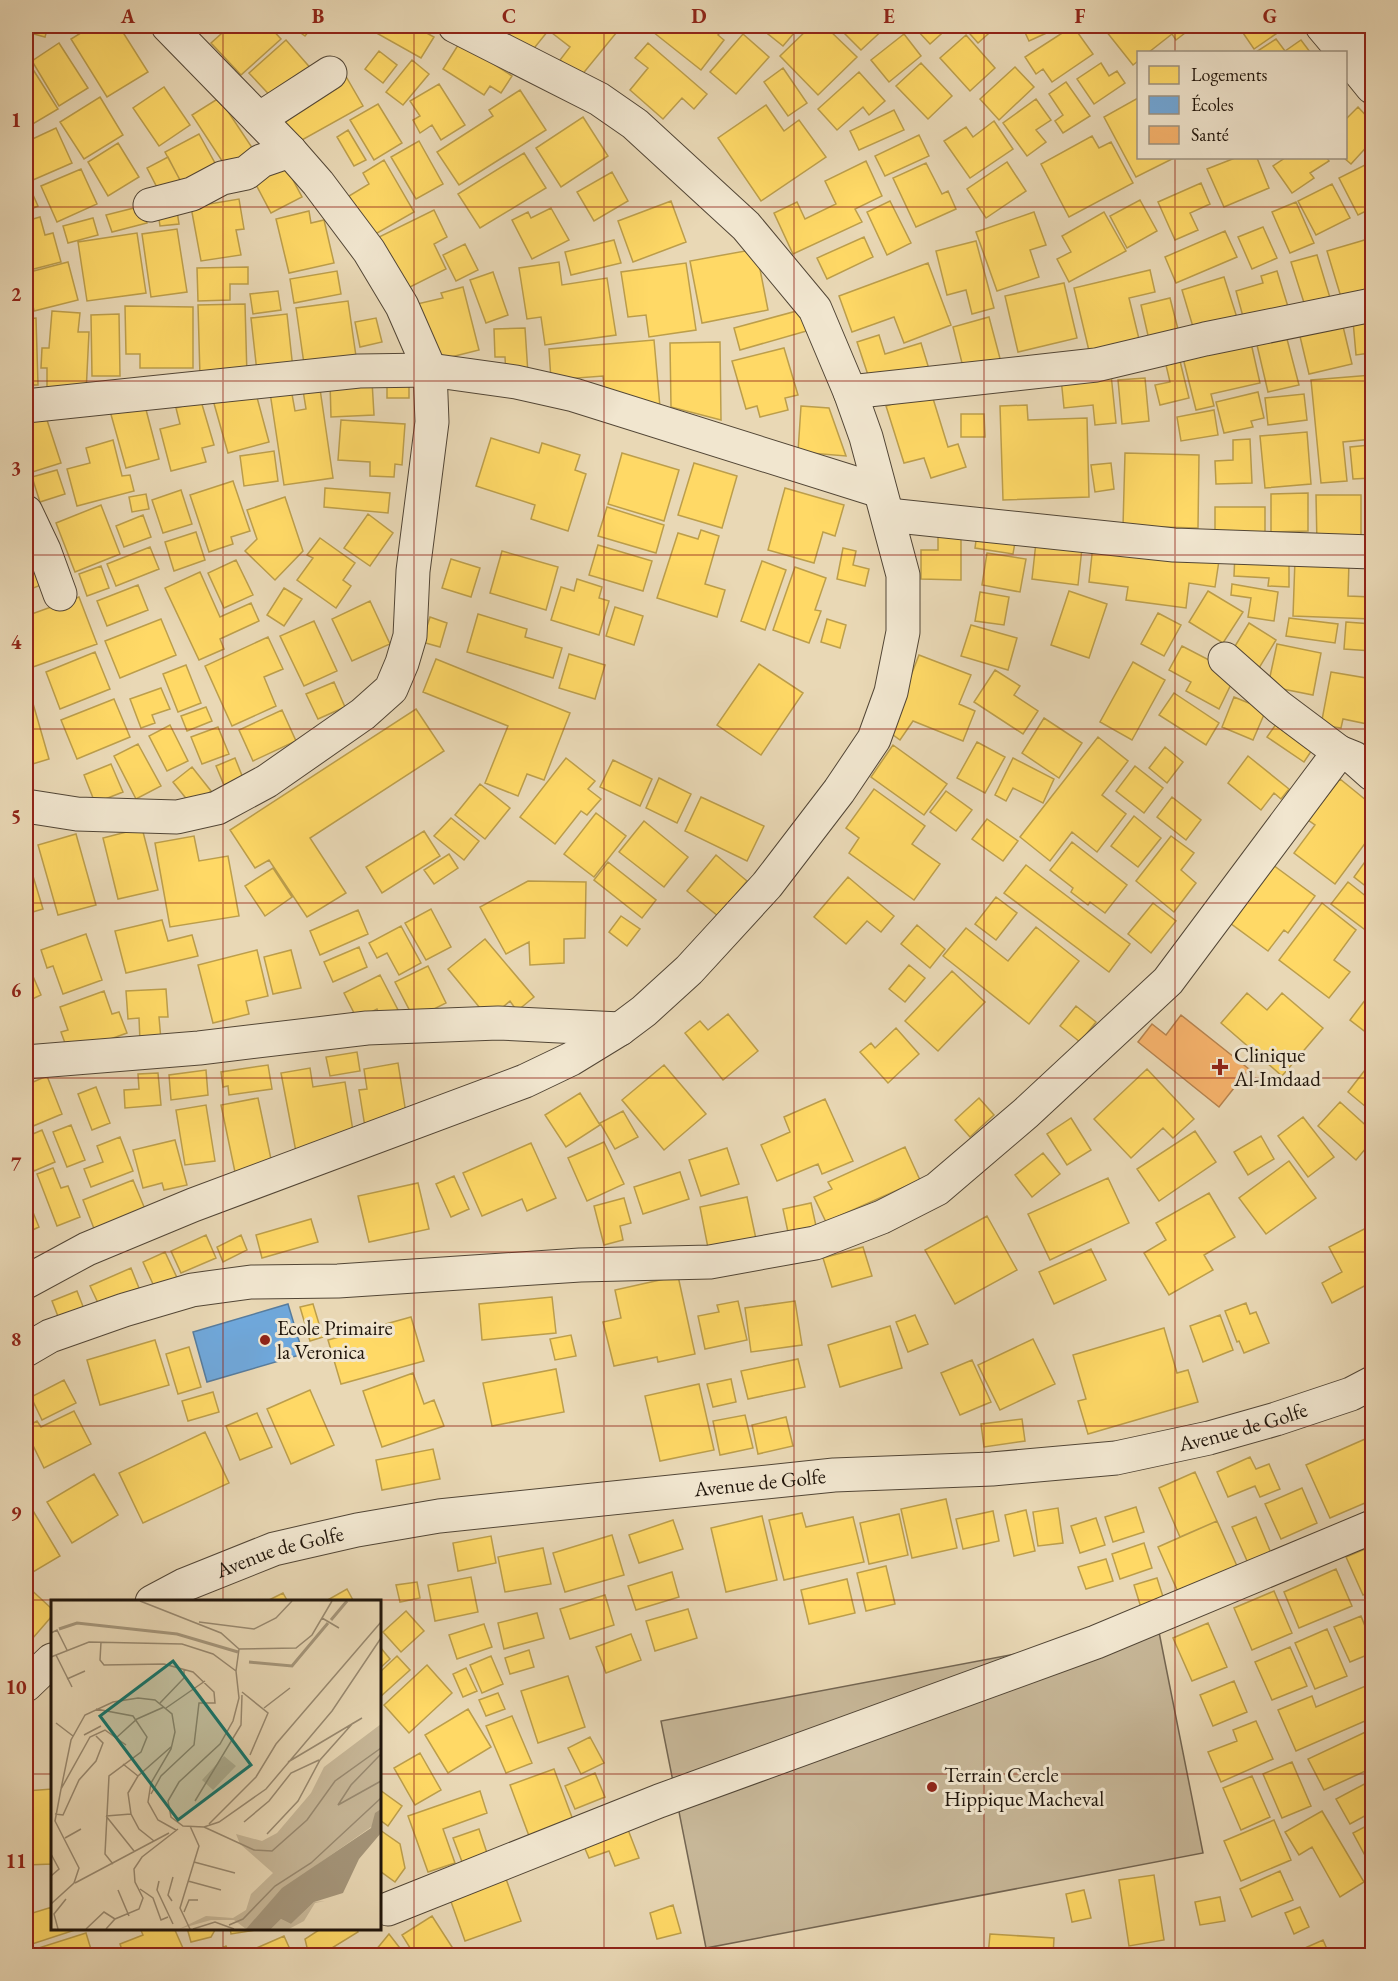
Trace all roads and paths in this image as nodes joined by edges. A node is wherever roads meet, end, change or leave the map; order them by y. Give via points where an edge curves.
1 (168, 26) edge
2 (455, 26) edge
3 (1322, 26) edge
4 (1372, 27) edge
5 (1342, 51) edge
6 (1346, 51) edge
7 (1347, 57) edge
8 (330, 72) dead end
9 (1372, 87) edge
10 (258, 119) junction
11 (290, 151) junction
12 (150, 205) dead end
13 (1372, 305) edge
14 (430, 370) junction
15 (850, 392) junction
16 (26, 406) edge
17 (884, 503) junction
18 (26, 512) edge
19 (1372, 552) edge
20 (60, 594) dead end
21 (1225, 659) dead end
22 (1339, 752) junction
23 (1372, 774) edge
24 (26, 806) edge
25 (620, 1029) junction
26 (26, 1062) edge
27 (26, 1282) edge
28 (26, 1350) edge
29 (1372, 1383) edge
30 (1372, 1527) edge
31 (156, 1600) edge
32 (51, 1661) edge
33 (26, 1685) edge
34 (388, 1909) dead end

1 - 10 street
2 - 15 street via 599,99 635,124 746,226 815,309
3 - 5 street
4 - 6 street
7 - 9 street
8 - 10 street
10 - 11 street
11 - 12 street via 261,161 246,173 222,177 192,194
11 - 14 street via 369,251 402,306
13 - 15 street via 1095,365
14 - 16 street via 358,371
14 - 17 street via 574,395
14 - 24 street via 432,422 413,571 410,636 391,689 363,714 267,781 217,808 177,817 77,813
15 - 17 street
17 - 19 street via 1174,545
17 - 25 street via 903,575 903,632 891,692 874,739 767,885 689,970
18 - 20 street
21 - 22 street via 1278,707
22 - 23 street via 1354,758
22 - 28 street via 1168,981 1026,1113 937,1189 882,1217 815,1243 710,1262 251,1282 192,1290 50,1336
25 - 26 street via 498,1023 367,1028 199,1048
25 - 27 street via 525,1081 193,1205 87,1249
29 - 31 street, Avenue de Golfe via 1276,1419 1116,1458 992,1469 834,1475 439,1516 368,1528 274,1549
30 - 34 street via 1096,1642 659,1801
32 - 33 street

